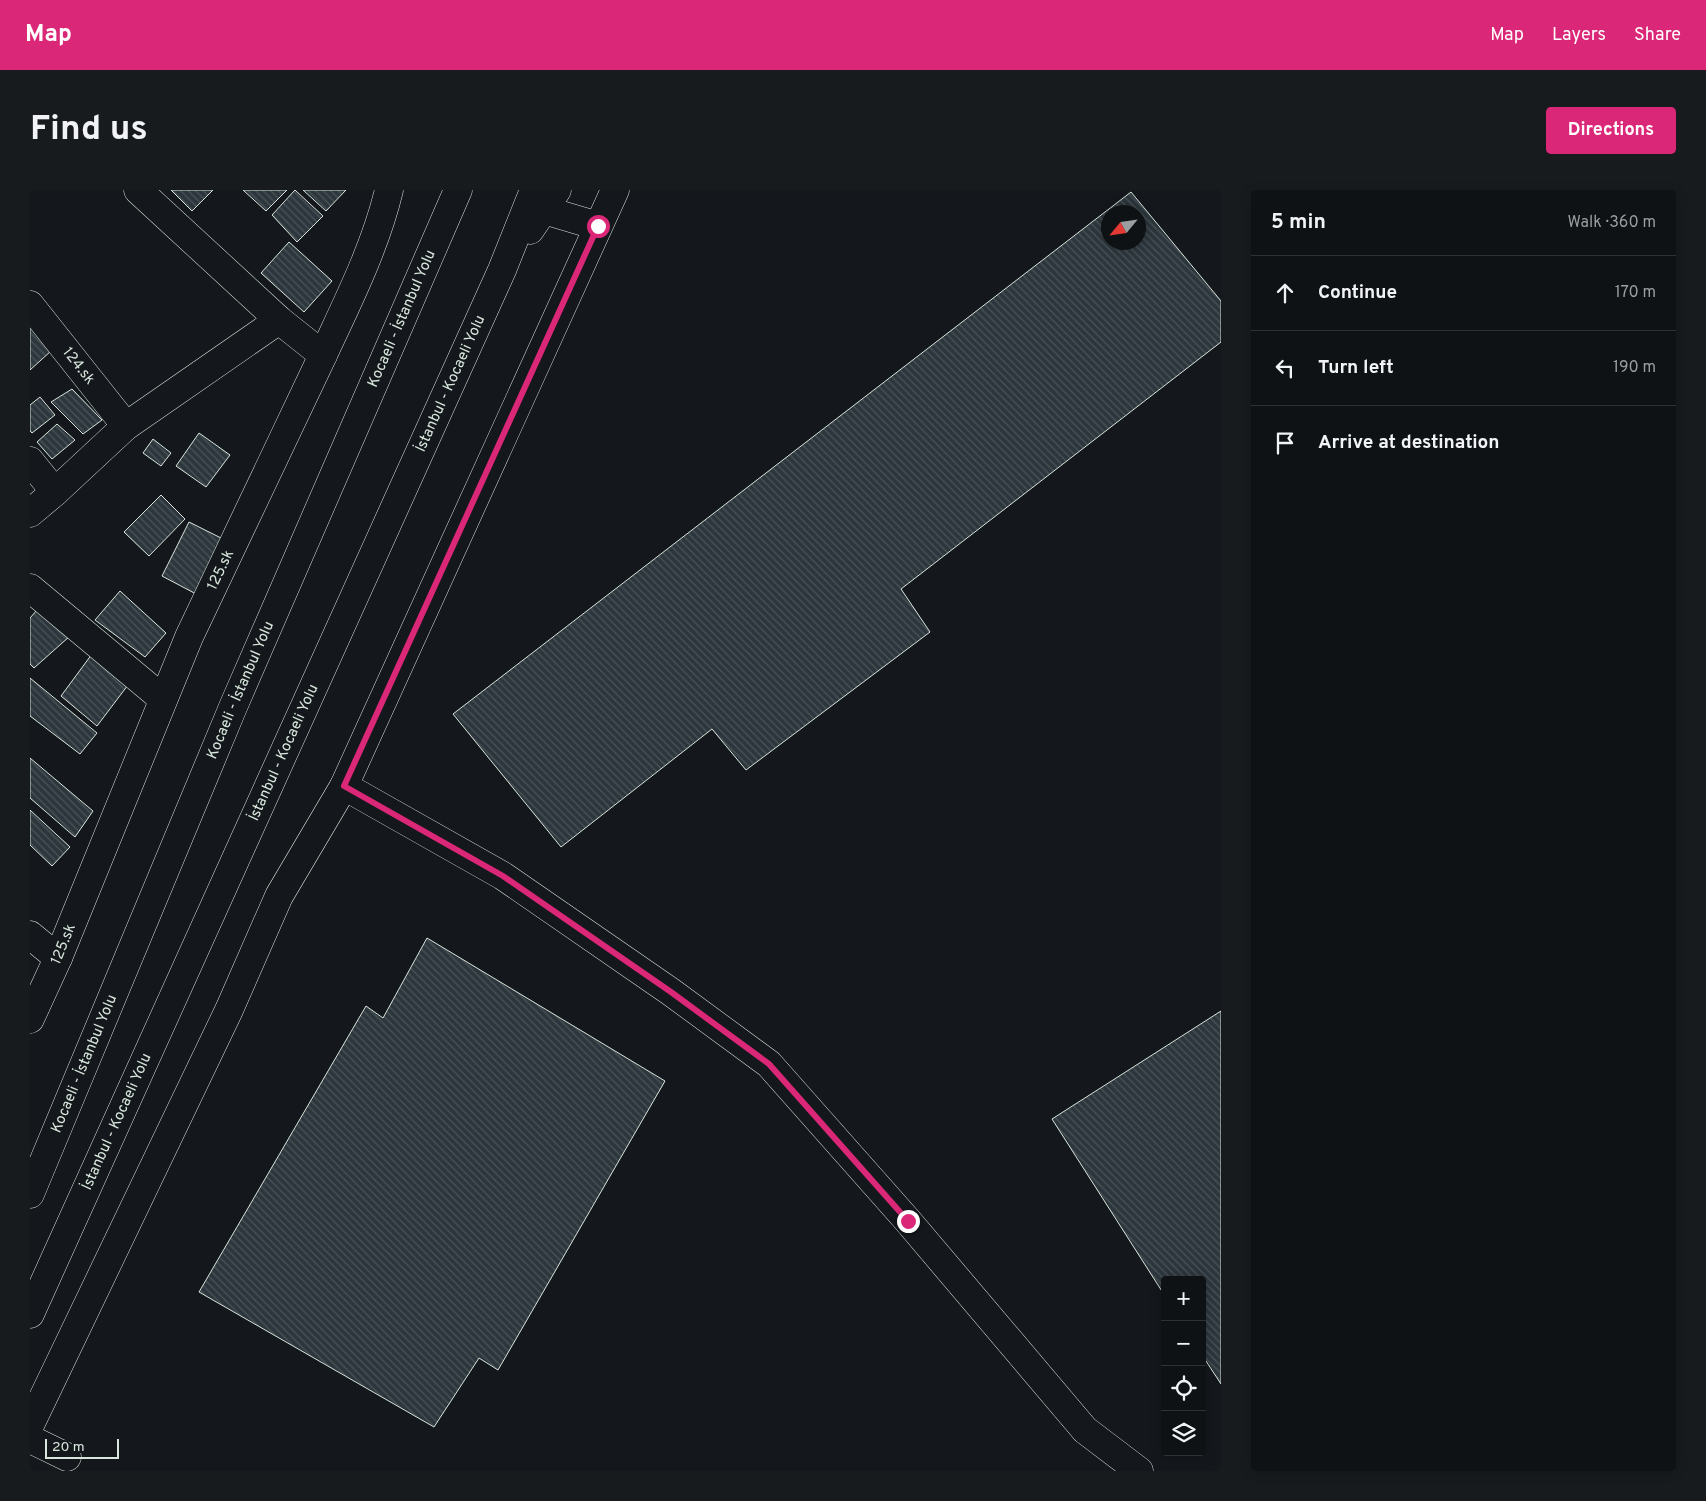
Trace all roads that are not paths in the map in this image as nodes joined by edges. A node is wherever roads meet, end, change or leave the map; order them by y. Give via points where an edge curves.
1 (138, 190) edge
2 (389, 190) edge
3 (615, 190) edge
4 (452, 197) edge
5 (545, 197) edge
6 (598, 226) junction
7 (30, 305) edge
8 (279, 320) junction
9 (323, 355) junction
10 (126, 426) junction
11 (30, 461) edge
12 (55, 492) junction
13 (30, 513) edge
14 (30, 588) edge
15 (163, 699) junction
16 (344, 786) junction
17 (30, 935) edge
18 (58, 958) junction
19 (30, 1019) edge
20 (30, 1194) edge
21 (30, 1314) edge
22 (30, 1426) edge
23 (30, 1439) edge
24 (67, 1457) dead end
25 (1139, 1471) edge

1 - 8 main road
2 - 9 main road, 125.sk via 361,273
3 - 6 main road
4 - 20 main road, Kocaeli - İstanbul Yolu via 232,708
5 - 6 main road
5 - 21 main road, İstanbul - Kocaeli Yolu via 502,270
6 - 16 main road
7 - 10 main road, 124.sk
8 - 9 main road
8 - 10 main road
9 - 15 main road, 125.sk via 189,637
10 - 12 main road
11 - 12 main road
12 - 13 main road
14 - 15 main road
15 - 18 main road, 125.sk
16 - 22 main road via 279,896 229,1010
16 - 25 main road via 503,876 769,1064 908,1221 1085,1430
17 - 18 main road
18 - 19 main road, 125.sk
23 - 24 main road

